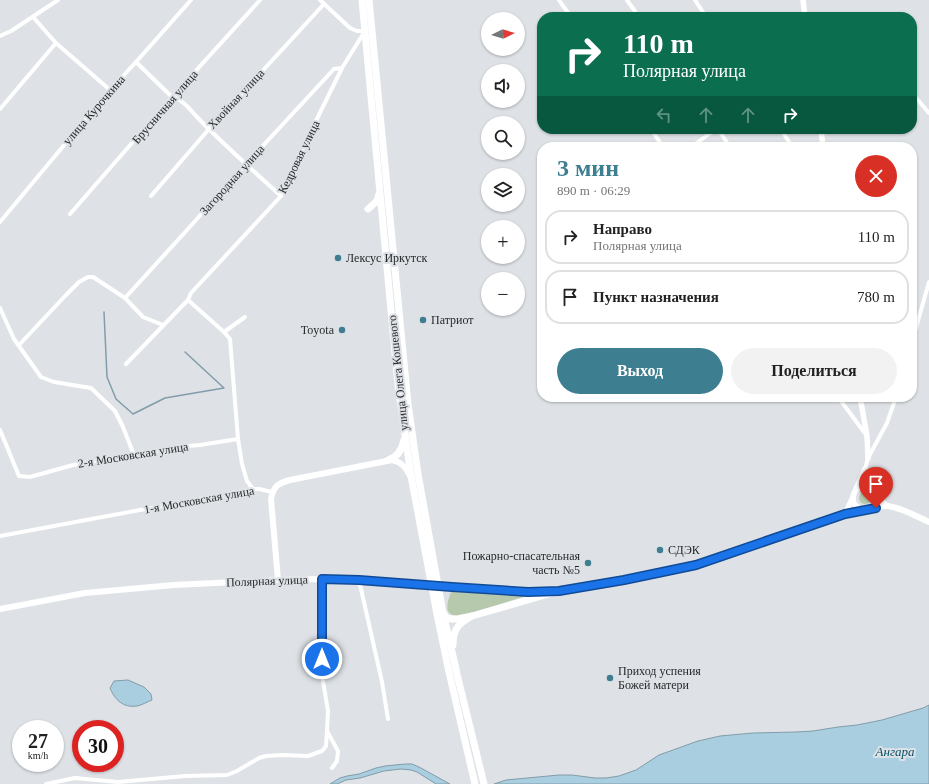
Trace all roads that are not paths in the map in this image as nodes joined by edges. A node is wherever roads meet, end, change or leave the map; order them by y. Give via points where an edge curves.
1 (58, 0) edge
2 (191, 0) edge
3 (260, 0) edge
4 (320, 0) edge
5 (362, 0) edge
6 (369, 0) edge
7 (559, 0) edge
8 (626, 0) edge
9 (695, 0) edge
10 (803, 0) edge
11 (50, 2) edge
12 (324, 4) junction
13 (567, 12) edge
14 (634, 12) edge
15 (703, 12) edge
16 (804, 12) edge
17 (33, 17) junction
18 (365, 31) junction
19 (0, 36) edge
20 (56, 43) junction
21 (136, 62) junction
22 (342, 68) junction
23 (110, 90) junction
24 (172, 97) junction
25 (917, 99) edge
26 (0, 109) edge
27 (929, 113) edge
28 (209, 129) junction
29 (710, 134) edge
30 (698, 142) edge
31 (246, 164) junction
32 (379, 184) junction
33 (151, 196) dead end
34 (281, 196) junction
35 (368, 209) dead end
36 (70, 214) dead end
37 (0, 222) edge
38 (929, 282) edge
39 (125, 298) junction
40 (188, 300) junction
41 (0, 308) edge
42 (245, 317) dead end
43 (917, 324) edge
44 (163, 325) junction
45 (224, 332) junction
46 (19, 345) junction
47 (126, 364) dead end
48 (842, 402) edge
49 (861, 402) edge
50 (894, 402) edge
51 (0, 430) edge
52 (405, 436) junction
53 (867, 436) junction
54 (238, 439) junction
55 (134, 455) junction
56 (868, 458) junction
57 (388, 460) junction
58 (865, 469) junction
59 (414, 475) junction
60 (253, 489) junction
61 (272, 492) junction
62 (855, 492) junction
63 (875, 492) junction
64 (886, 506) junction
65 (865, 509) junction
66 (845, 514) junction
67 (929, 522) edge
68 (0, 536) edge
69 (322, 579) junction
70 (278, 580) junction
71 (359, 580) junction
72 (559, 591) junction
73 (0, 609) edge
74 (440, 613) junction
75 (472, 616) junction
76 (456, 669) junction
77 (388, 719) dead end
78 (328, 731) junction
79 (332, 768) dead end
80 (46, 784) edge
81 (475, 784) edge
82 (484, 784) edge

1 - 11 street
2 - 21 street, улица Курочкина
3 - 24 street, Брусничная улица
4 - 12 street
5 - 18 main road, улица Олега Кошевого
6 - 59 main road, улица Олега Кошевого
7 - 13 street
8 - 14 street
9 - 15 street
10 - 16 street
11 - 17 street
12 - 18 street via 350,28
12 - 28 street, Хвойная улица
17 - 19 street
17 - 20 street
18 - 22 street, Кедровая улица
18 - 32 main road, улица Олега Кошевого
20 - 23 street
20 - 26 street
21 - 23 street, улица Курочкина
21 - 24 street
22 - 31 street, Загородная улица via 334,69
22 - 34 street, Кедровая улица
23 - 37 street, улица Курочкина
24 - 28 street via 177,98
24 - 36 street, Брусничная улица
25 - 27 street
28 - 31 street
28 - 33 street, Хвойная улица
29 - 30 street
31 - 34 street
31 - 39 street, Загородная улица
32 - 35 main road via 377,201
32 - 52 main road, улица Олега Кошевого
34 - 40 street, Кедровая улица via 191,293
38 - 43 street
39 - 44 street via 143,316
39 - 46 street via 93,277 88,277 66,294
40 - 44 street, Кедровая улица
40 - 45 street
41 - 46 street
42 - 45 street
44 - 47 street, Кедровая улица
45 - 54 street via 230,339
46 - 55 street via 42,377 54,382 91,388 115,411
48 - 53 street
49 - 53 street
50 - 56 street via 887,423
51 - 55 street, 2-я Московская улица via 19,476 30,477 72,465
52 - 57 main road via 400,452
52 - 59 main road, улица Олега Кошевого
53 - 56 street
54 - 55 street, 2-я Московская улица
54 - 60 street via 247,481
56 - 58 street
57 - 59 main road via 402,464
57 - 61 main road, 1-я Московская улица via 285,481
58 - 62 street
58 - 63 street
59 - 74 main road, улица Олега Кошевого
60 - 61 street, 1-я Московская улица
60 - 68 street, 1-я Московская улица
61 - 70 main road
62 - 63 street via 860,487 867,486
62 - 65 street via 854,503
62 - 66 street
63 - 64 street
63 - 65 street via 875,503
64 - 65 main road, Полярная улица
64 - 67 main road, Полярная улица
65 - 66 main road, Полярная улица
66 - 72 main road, Полярная улица via 696,565
69 - 70 main road, Полярная улица
69 - 71 main road, Полярная улица
69 - 78 street via 322,675 328,711
70 - 73 main road, Полярная улица via 174,585 85,593
71 - 72 main road, Полярная улица via 520,591
71 - 77 street
72 - 75 main road
74 - 75 main road via 452,619
74 - 76 main road, улица Олега Кошевого
74 - 81 main road, улица Олега Кошевого via 449,672
75 - 76 main road via 455,631 453,652
76 - 82 main road
78 - 79 street via 338,751 337,761
78 - 80 street via 326,746 322,751 308,756 258,758 227,775 118,782 75,778

